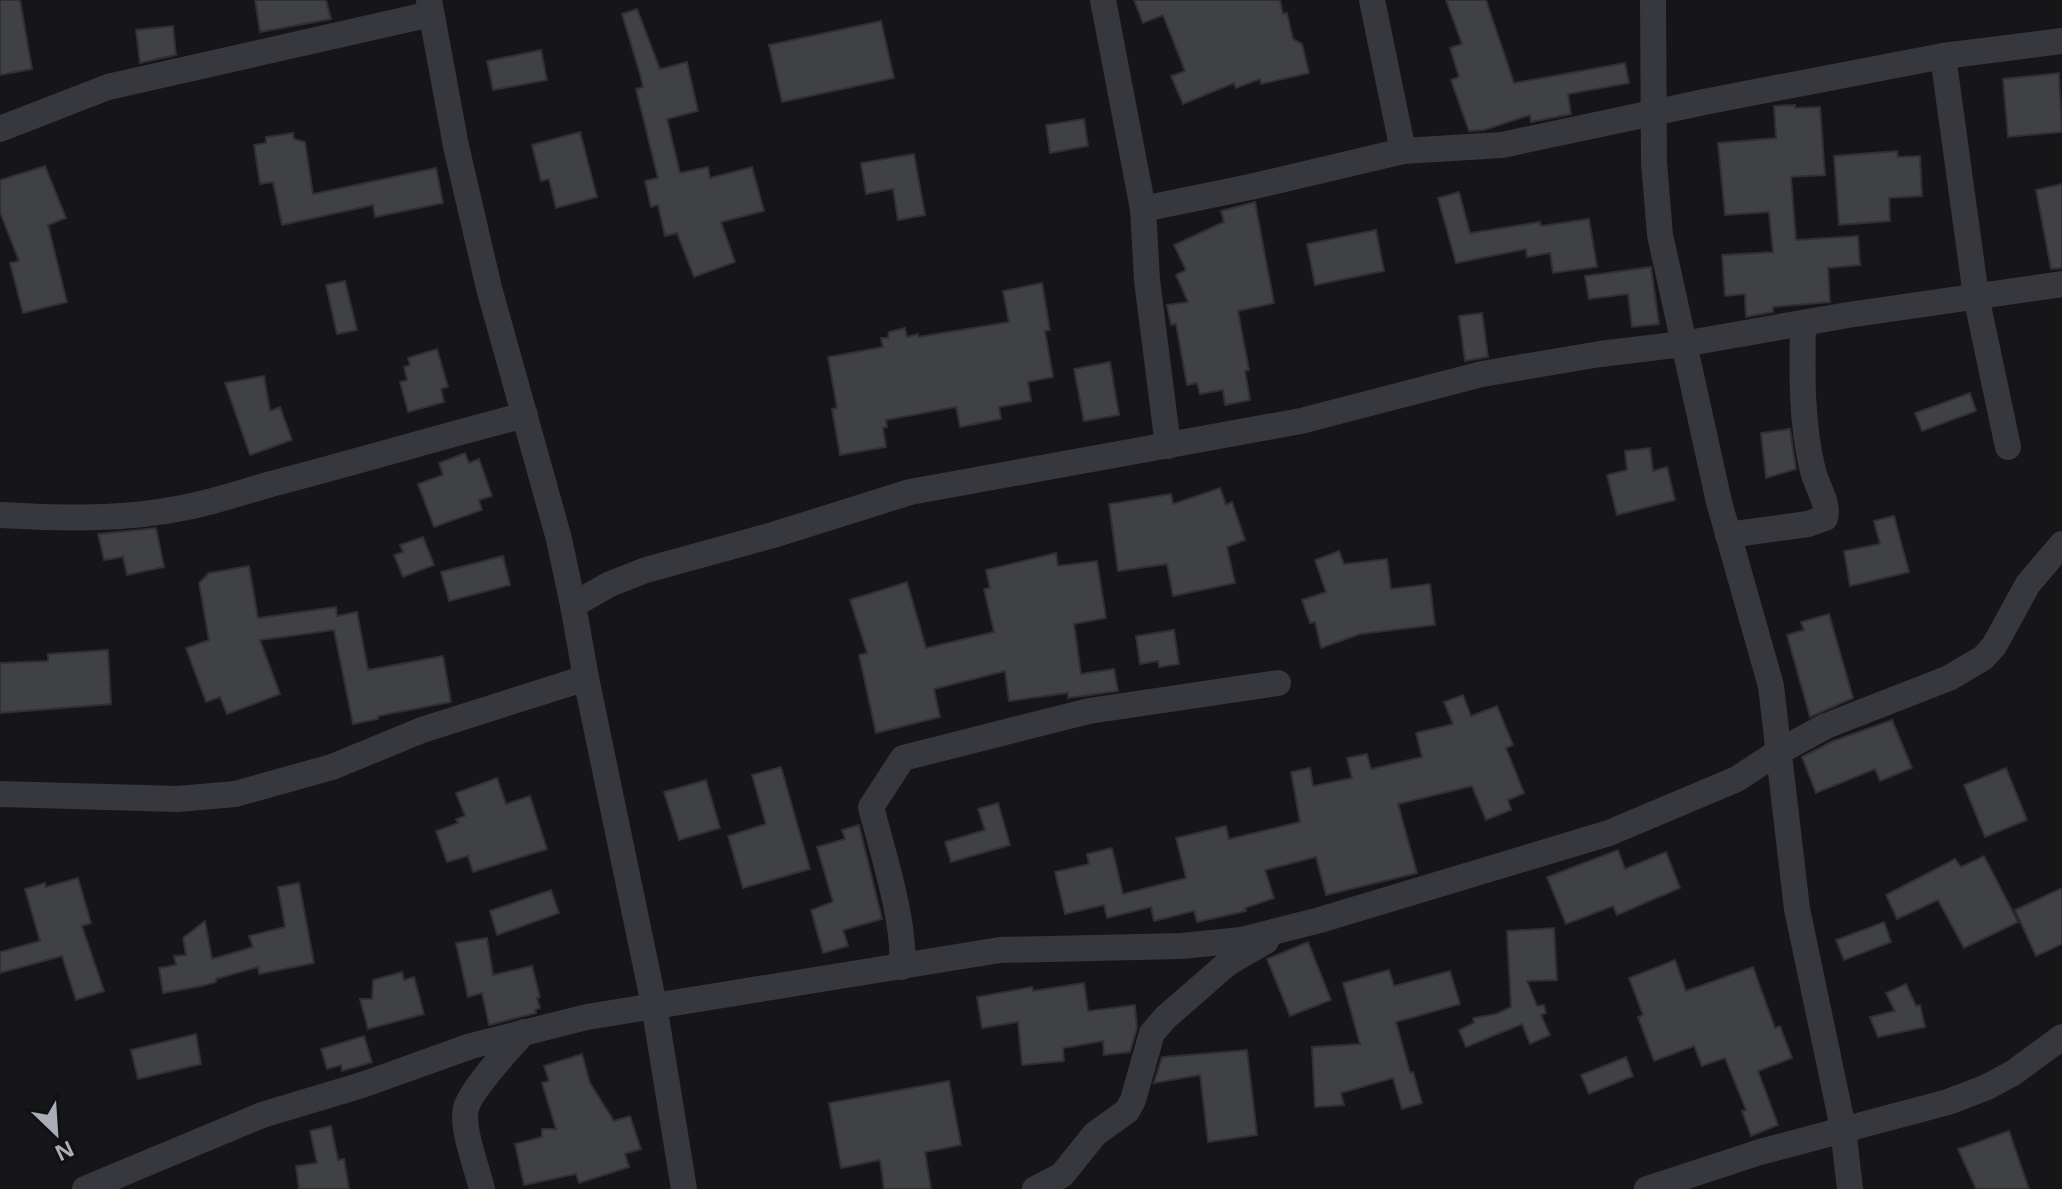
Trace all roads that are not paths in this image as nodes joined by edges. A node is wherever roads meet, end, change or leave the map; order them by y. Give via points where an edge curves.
1 (1103, 0) edge
2 (1372, 0) edge
3 (1653, 0) edge
4 (430, 7) edge
5 (2062, 41) edge
6 (1943, 56) junction
7 (1654, 114) junction
8 (0, 129) edge
9 (1403, 151) junction
10 (1143, 209) junction
11 (2062, 284) edge
12 (1976, 296) junction
13 (1803, 323) junction
14 (1683, 344) junction
15 (525, 415) junction
16 (1168, 446) junction
17 (2008, 447) dead end
18 (0, 515) edge
19 (1728, 535) junction
20 (2062, 544) edge
21 (573, 605) junction
22 (586, 678) junction
23 (1278, 683) dead end
24 (1778, 752) junction
25 (0, 794) edge
26 (1290, 927) junction
27 (902, 967) junction
28 (654, 1005) junction
29 (524, 1032) junction
30 (2062, 1037) edge
31 (1843, 1128) junction
32 (85, 1189) edge
33 (482, 1189) edge
34 (684, 1189) edge
35 (1035, 1189) edge
36 (1647, 1189) edge
37 (1850, 1189) edge

1 - 10 street
2 - 9 street
3 - 7 street
4 - 8 street via 108,87
4 - 15 street via 489,288
5 - 6 street
6 - 7 street
6 - 12 street
7 - 9 street via 1502,145
7 - 14 street via 1657,213
9 - 10 street
10 - 16 street
11 - 12 street
12 - 13 street
12 - 17 street
13 - 14 street
13 - 19 street via 1808,450 1827,509 1825,518
14 - 16 street via 1482,374 1301,421
14 - 19 street
15 - 18 street via 185,508 121,516
15 - 21 street
16 - 21 street via 910,492 646,570
19 - 24 street via 1771,686
20 - 24 street via 2028,584 1983,658 1949,678 1826,726
21 - 22 street
22 - 25 street via 422,730 332,767 235,794 178,799
22 - 28 street
23 - 27 street via 1089,711 903,758 871,807 888,869
24 - 26 street via 1737,779 1609,833
24 - 31 street via 1797,909
26 - 27 street via 1241,940 1000,950
26 - 35 street via 1228,963 1166,1017 1152,1033 1127,1111 1095,1134 1062,1175
27 - 28 street
28 - 29 street
28 - 34 street
29 - 32 street via 262,1115
29 - 33 street via 465,1110
30 - 31 street via 1987,1087
31 - 36 street
31 - 37 street

